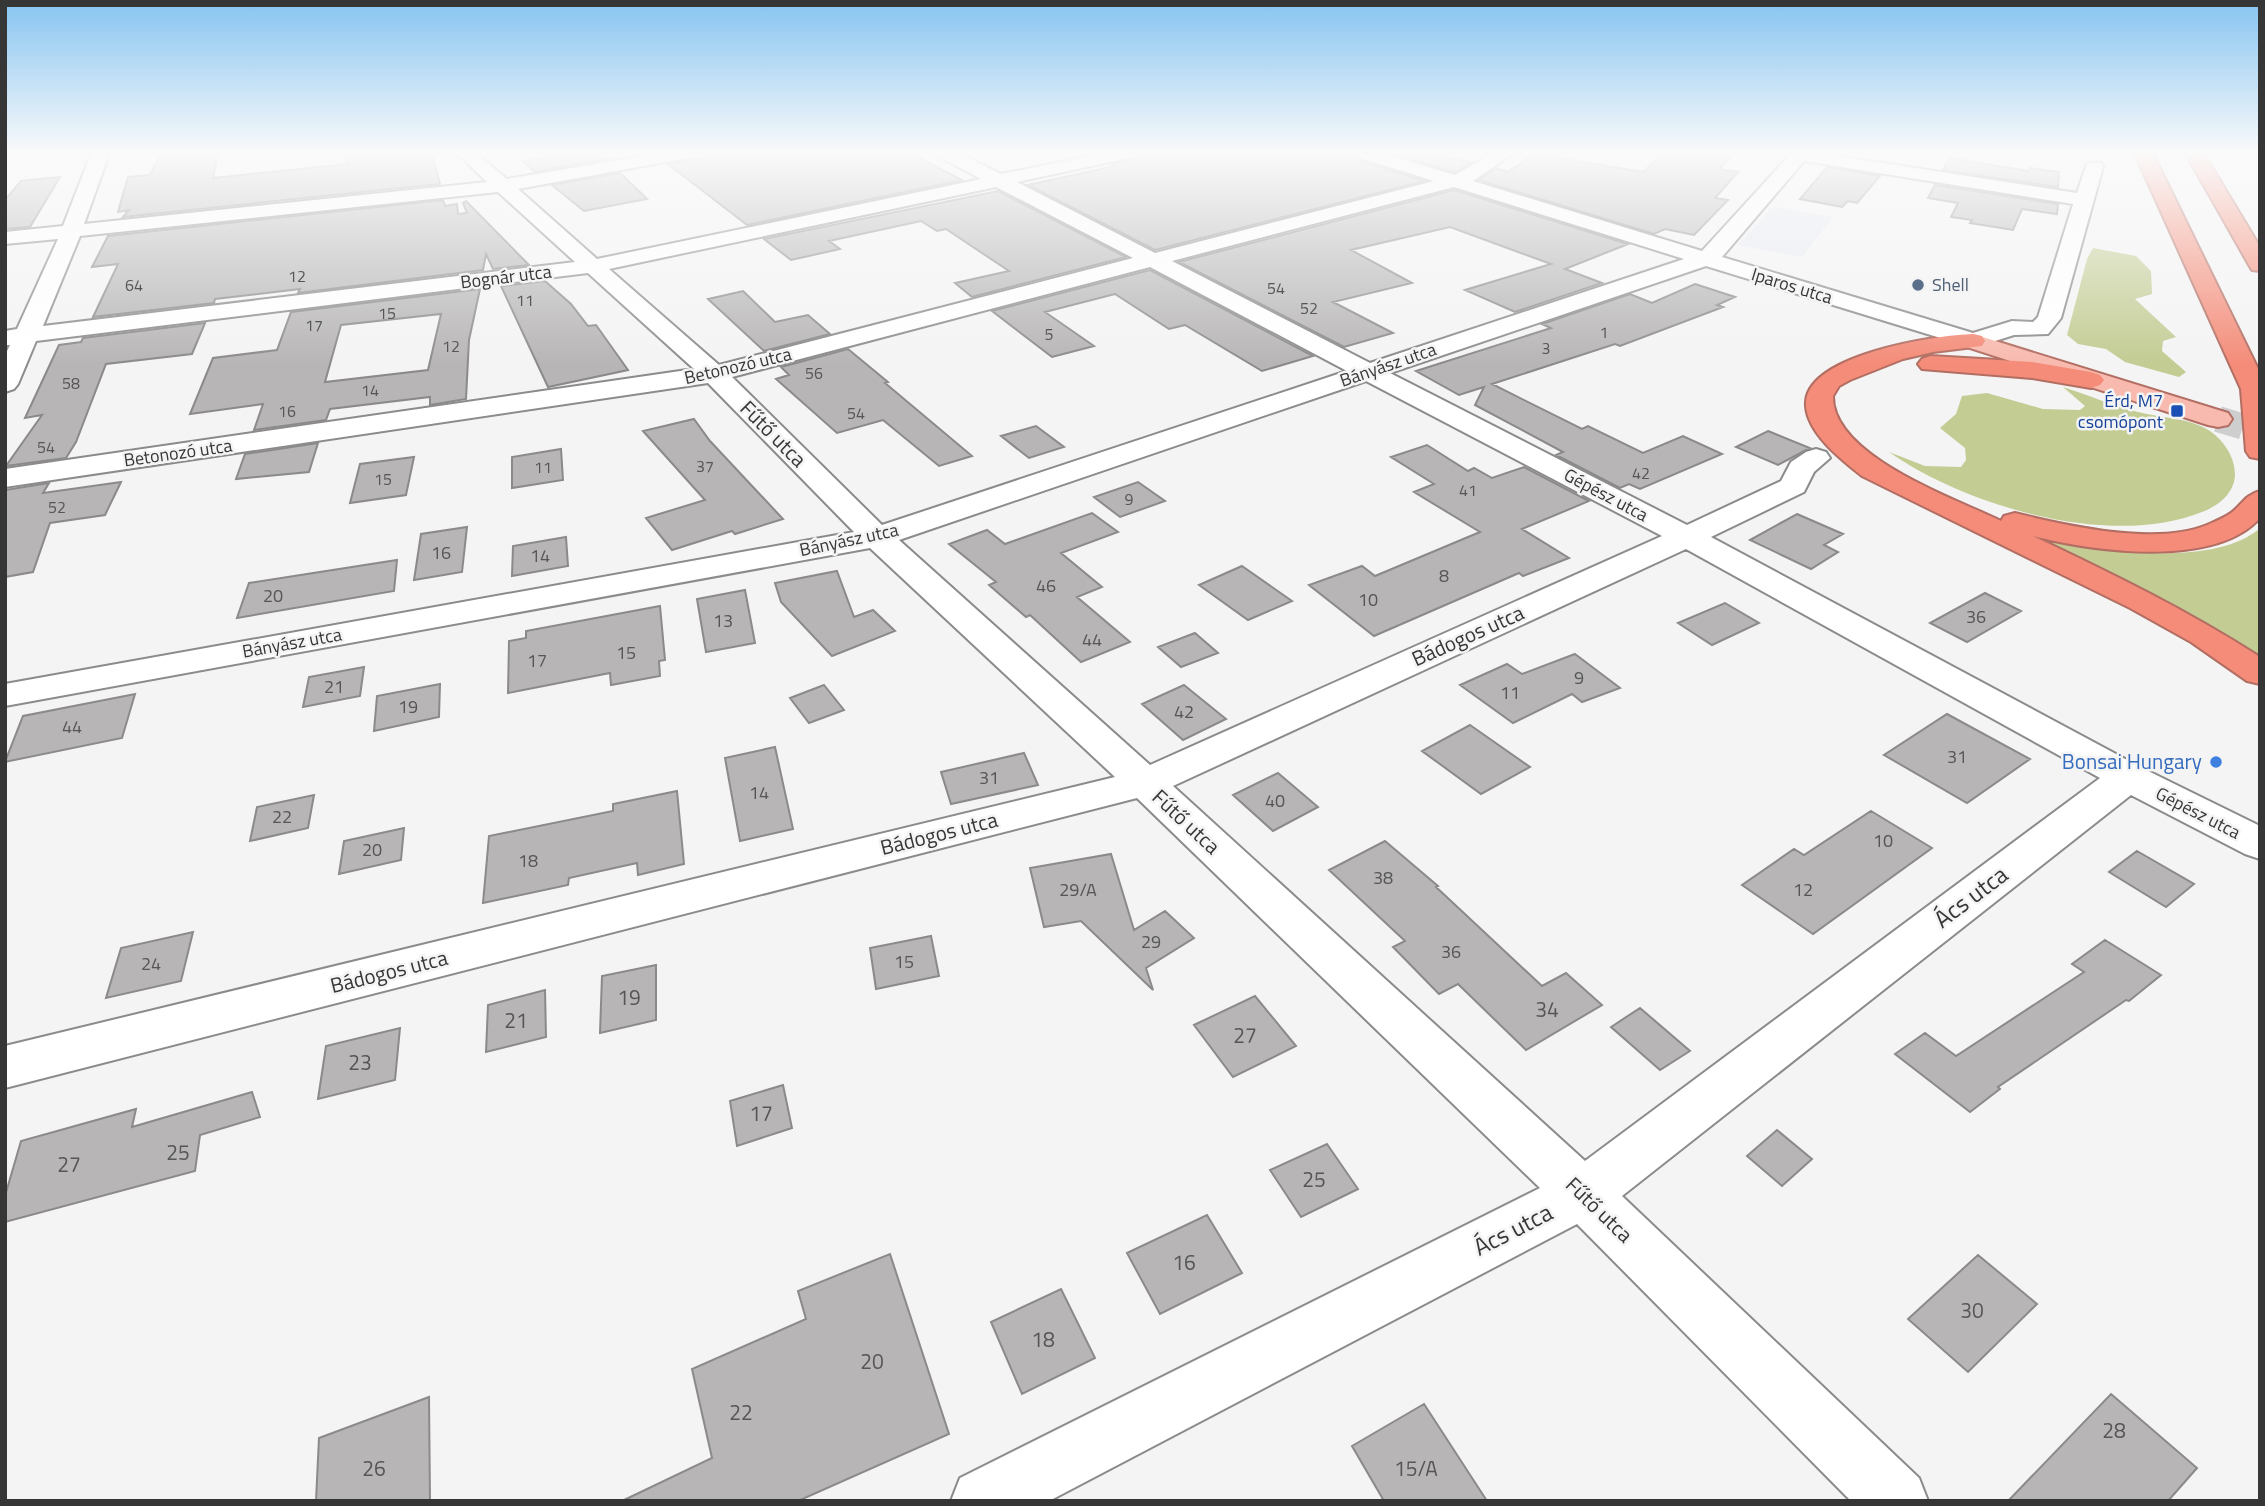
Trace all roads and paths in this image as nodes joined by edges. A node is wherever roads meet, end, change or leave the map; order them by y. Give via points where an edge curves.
1 (72, 224) edge
2 (142, 224) edge
3 (546, 224) edge
4 (788, 224) edge
5 (1087, 224) edge
6 (1289, 224) edge
7 (1593, 224) edge
8 (1738, 224) edge
9 (2078, 224) edge
10 (2177, 224) edge
11 (2237, 224) edge
12 (69, 232) junction
13 (5, 238) edge
14 (1155, 259) junction
15 (1704, 259) junction
16 (2260, 265) edge
17 (594, 266) junction
18 (1781, 282) junction
19 (1898, 318) junction
20 (2000, 331) junction
21 (16, 337) edge
22 (1973, 341) junction
23 (1914, 356) junction
24 (1371, 371) junction
25 (714, 374) junction
26 (2091, 380) junction
27 (5, 384) edge
28 (2257, 396) edge
29 (2218, 419) tunnel mouth
30 (2260, 451) edge
31 (1816, 458) dead end
32 (5, 478) edge
33 (2260, 500) edge
34 (877, 537) junction
35 (1688, 537) junction
36 (2260, 673) edge
37 (5, 695) edge
38 (2128, 777) junction
39 (1145, 783) junction
40 (2260, 844) edge
41 (5, 1067) edge
42 (1583, 1194) junction
43 (983, 1501) edge
44 (1896, 1501) edge

1 - 12 street
2 - 12 street
3 - 17 street, Fűtő utca
4 - 17 street, Bognár utca
5 - 14 street, Gépész utca
6 - 14 street, Betonozó utca
7 - 15 street, Iparos utca
8 - 15 street
9 - 20 street via 2049,318 2040,329
10 - 28 highway
11 - 16 highway
12 - 13 street
12 - 21 street via 63,253
14 - 24 street, Gépész utca
14 - 25 street, Betonozó utca
15 - 18 street, Iparos utca
15 - 24 street, Bányász utca
17 - 21 street, Bognár utca
17 - 25 street, Fűtő utca
18 - 19 street, Iparos utca
18 - 20 street via 1811,275 1837,278 1914,307
19 - 22 street, Iparos utca
19 - 23 highway via 1913,339
20 - 22 street
21 - 27 street
22 - 23 highway via 1955,355
22 - 26 main road, Iparos utca
23 - 26 highway
23 - 33 highway via 1860,381 1843,400 1843,420 1876,458 1953,501 2035,528 2164,542 2201,537 2228,527 2252,513
23 - 36 highway via 1841,373 1825,385 1820,394 1821,412 1844,447 1872,470 1915,493 2142,601
24 - 34 street, Bányász utca
24 - 35 street, Gépész utca
25 - 32 street, Betonozó utca
25 - 34 street, Fűtő utca
26 - 29 main road, Iparos utca
28 - 30 highway
31 - 35 street, Bádogos utca via 1801,468 1794,485
34 - 37 street, Bányász utca
34 - 39 street, Fűtő utca
35 - 38 street, Gépész utca
35 - 39 street, Bádogos utca
38 - 40 street, Gépész utca
38 - 42 street, Ács utca
39 - 41 street, Bádogos utca
39 - 42 street, Fűtő utca
42 - 43 street, Ács utca
42 - 44 street, Fűtő utca

